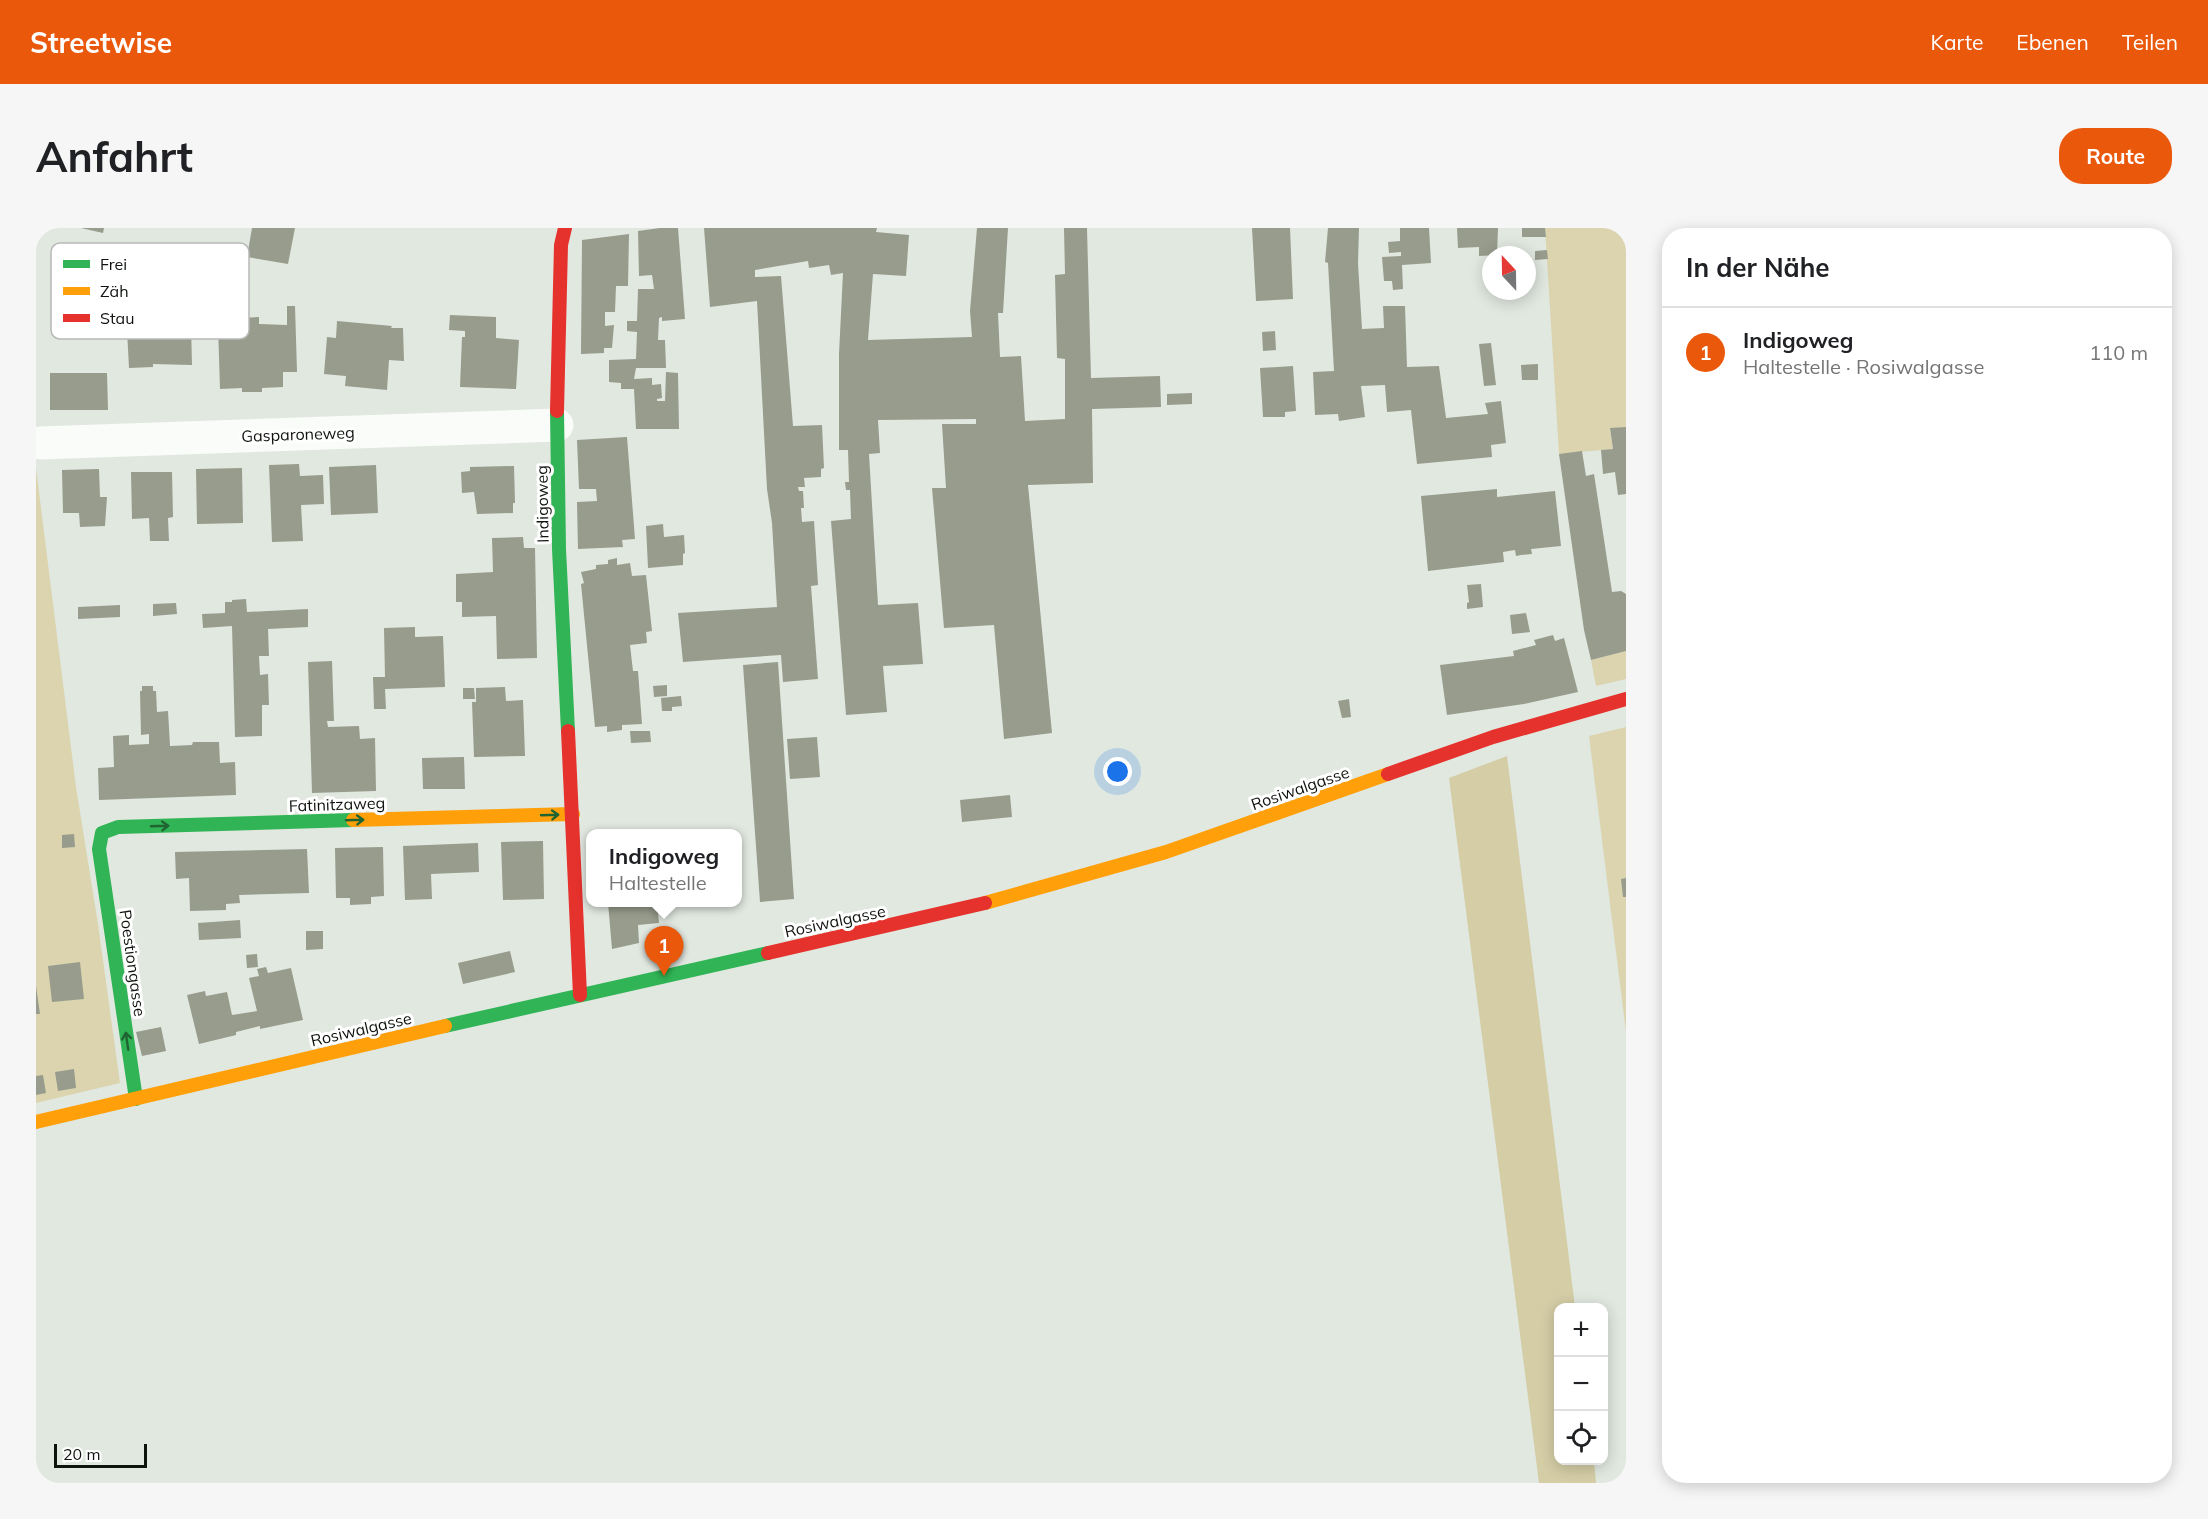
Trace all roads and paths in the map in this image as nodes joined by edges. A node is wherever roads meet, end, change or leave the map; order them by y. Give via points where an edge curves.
1 (565, 228) edge
2 (557, 425) junction
3 (40, 443) dead end
4 (1626, 699) edge
5 (573, 814) junction
6 (102, 833) joint
7 (580, 995) junction
8 (136, 1099) junction
9 (36, 1122) edge

1 - 2 street, Indigoweg via 561,244
2 - 3 street, Gasparoneweg
2 - 5 street, Indigoweg via 559,549
4 - 7 street, Rosiwalgasse via 1510,732 1103,871 960,910
6 -> 5 street, Fatinitzaweg via 118,827
5 - 7 street, Indigoweg
8 -> 6 street, Poestiongasse via 99,849
7 - 8 street, Rosiwalgasse
8 - 9 street, Rosiwalgasse

